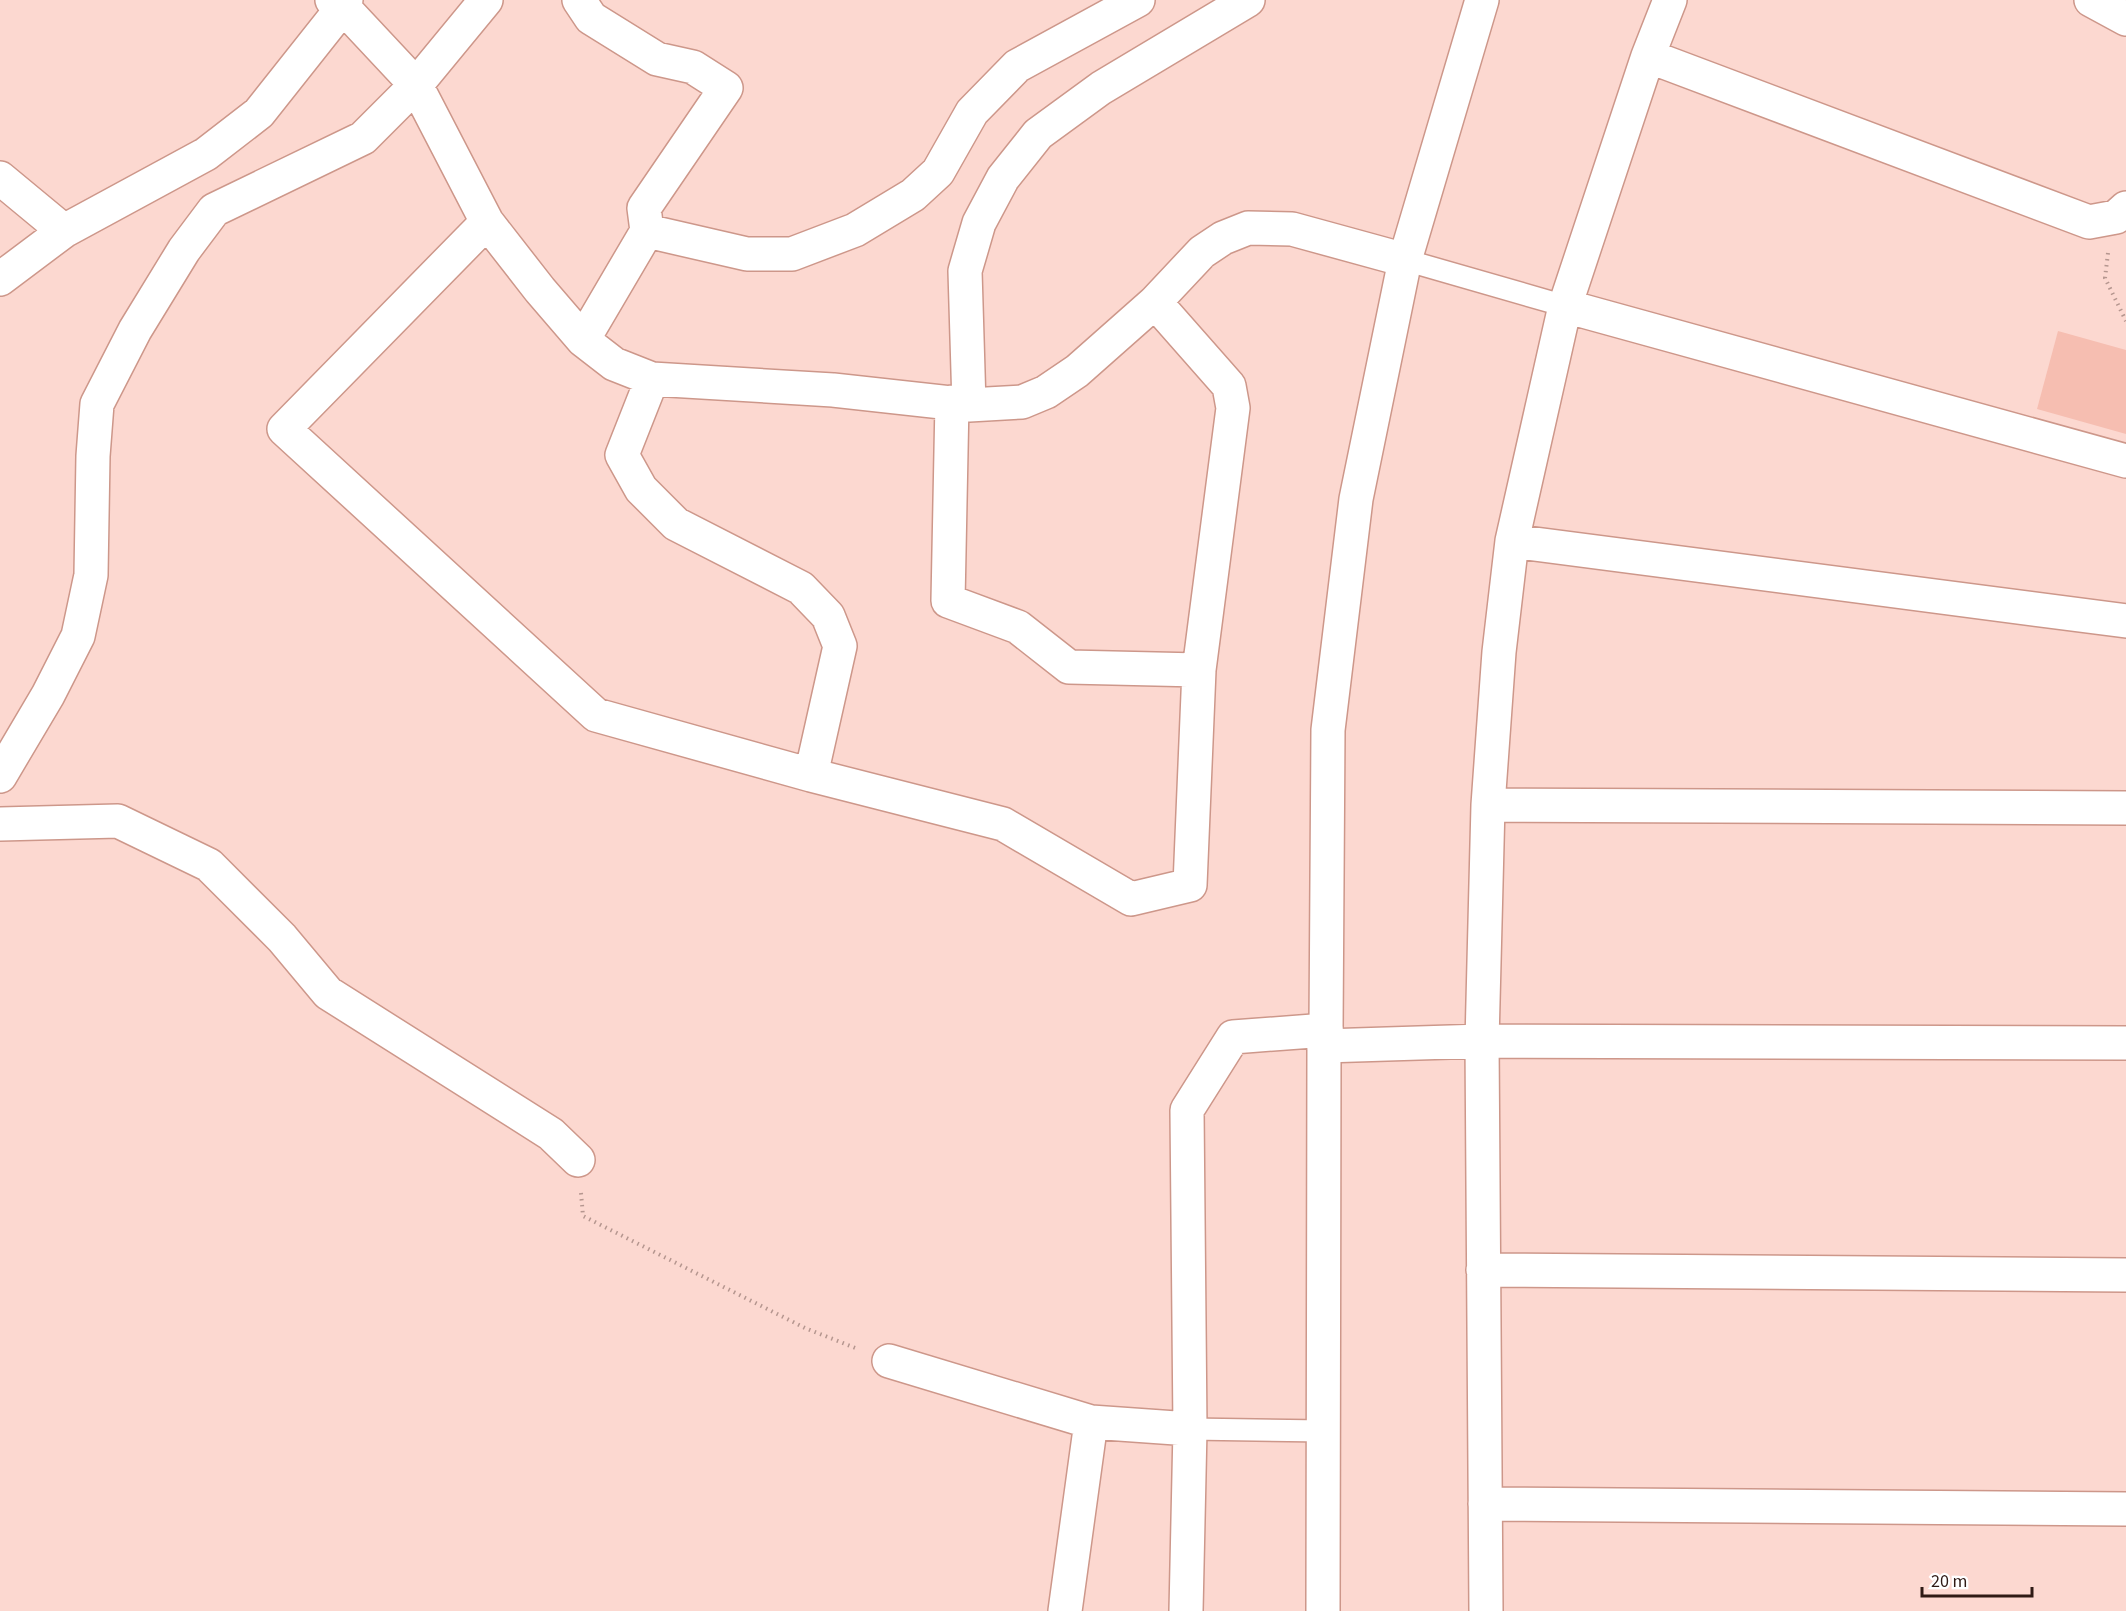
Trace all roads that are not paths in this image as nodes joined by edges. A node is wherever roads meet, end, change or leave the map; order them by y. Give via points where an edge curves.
1 (486, 0) edge
2 (579, 0) edge
3 (1138, 0) edge
4 (1248, 0) edge
5 (1482, 0) edge
6 (1670, 0) edge
7 (2091, 0) edge
8 (340, 2) edge
9 (2126, 19) edge
10 (1648, 56) junction
11 (416, 85) junction
12 (0, 178) edge
13 (2126, 207) edge
14 (487, 222) junction
15 (64, 231) junction
16 (647, 231) junction
17 (1405, 260) junction
18 (0, 279) edge
19 (1155, 302) junction
20 (1565, 306) junction
21 (583, 340) junction
22 (652, 379) junction
23 (960, 404) junction
24 (2126, 460) edge
25 (1512, 541) junction
26 (2126, 621) edge
27 (1199, 670) junction
28 (0, 776) edge
29 (811, 776) junction
30 (1488, 805) junction
31 (2126, 808) edge
32 (0, 824) edge
33 (1325, 1038) junction
34 (1482, 1041) junction
35 (2126, 1043) edge
36 (578, 1160) road end
37 (1484, 1270) junction
38 (2126, 1275) edge
39 (889, 1361) road end
40 (1091, 1422) junction
41 (1190, 1429) junction
42 (1324, 1431) junction
43 (1485, 1504) junction
44 (2126, 1509) edge
45 (1065, 1611) edge
46 (1186, 1611) edge
47 (1323, 1611) edge
48 (1486, 1611) edge

1 - 11 street
2 - 16 street via 591,18 657,59 693,67 726,88 644,208
3 - 16 street via 1017,66 972,112 939,172 913,195 855,230 792,254 747,254
4 - 23 street via 1101,88 1038,134 1003,178 979,223 965,271
5 - 17 street
6 - 10 street
7 - 9 street
8 - 11 street
8 - 15 street via 259,113 206,154
10 - 13 street via 2090,222 2116,217
10 - 20 street
11 - 14 street
11 - 28 street via 363,138 214,210 184,250 135,330 97,404 91,575 78,636
12 - 15 street
14 - 21 street
14 - 29 street via 284,429 596,715
15 - 18 street
16 - 21 street
17 - 19 street via 1292,229 1248,228 1202,252
17 - 20 lane
17 - 33 street via 1356,499 1328,730
19 - 23 street via 1077,371 1046,392 1022,402
19 - 27 street via 1229,386 1233,408
20 - 24 street
20 - 25 street
21 - 22 street via 614,364
22 - 23 street via 833,390
22 - 29 street via 621,454 641,489 676,524 801,588 828,616 840,646
23 - 27 street via 948,601 1018,627 1069,667
25 - 26 street
25 - 30 street
27 - 29 street via 1190,885 1131,899 1003,824
30 - 31 street
30 - 34 street
32 - 36 street via 118,821 209,865 282,938 328,993 552,1134
33 - 34 street
33 - 41 street via 1233,1037 1187,1110
33 - 42 street
34 - 35 street
34 - 37 street
37 - 38 street
37 - 43 street
39 - 40 street
40 - 41 street
40 - 45 street
41 - 42 lane
41 - 46 street
42 - 47 street
43 - 44 street
43 - 48 street

